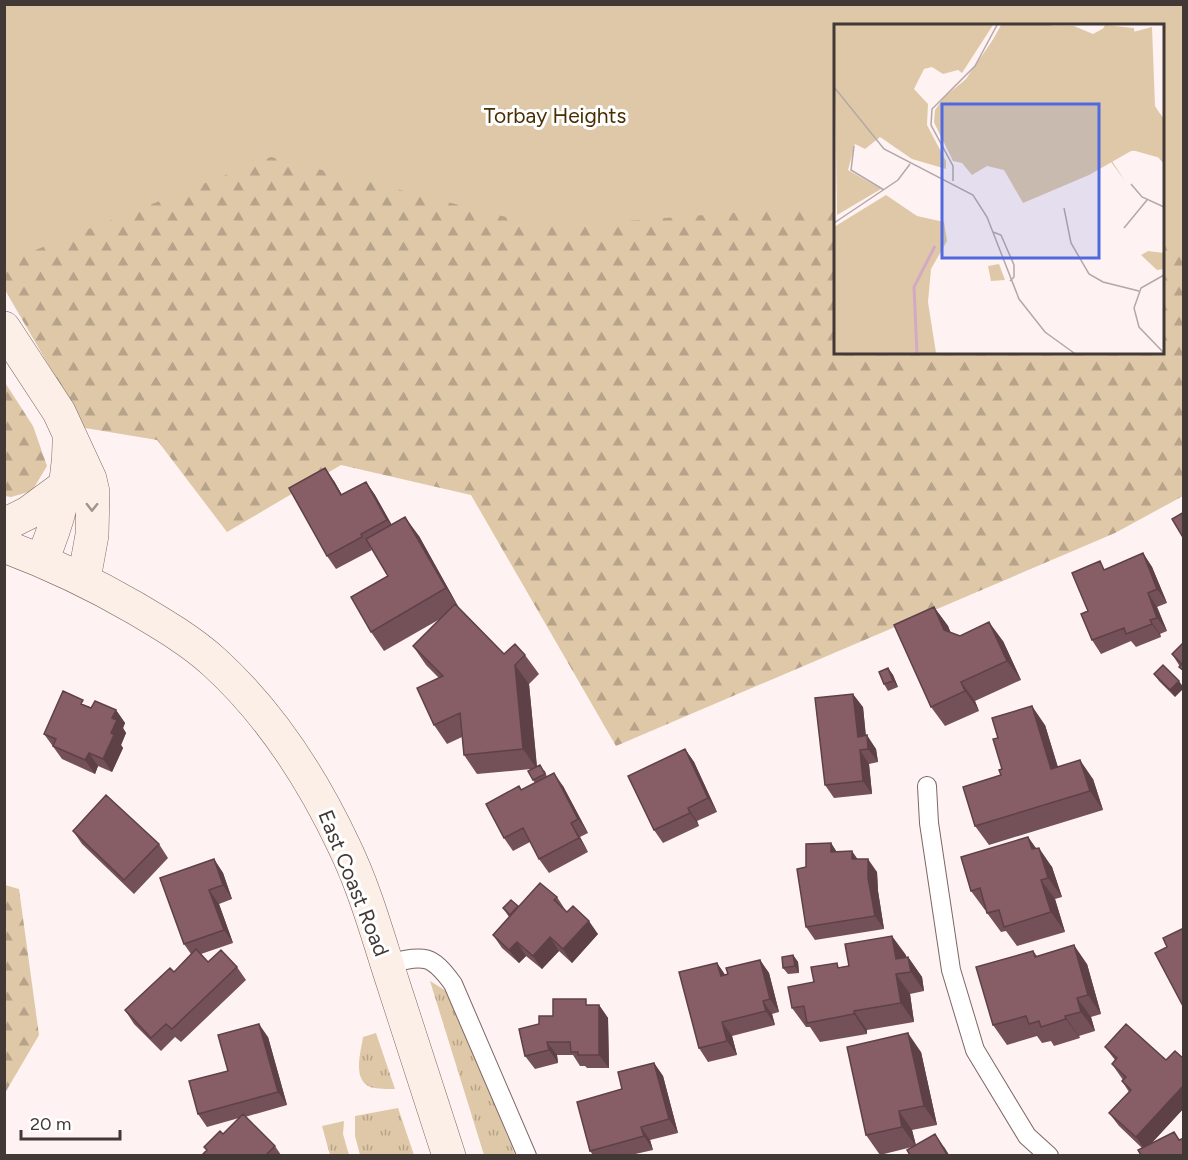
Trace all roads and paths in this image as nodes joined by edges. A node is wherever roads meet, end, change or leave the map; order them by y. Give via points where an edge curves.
1 (4, 328) edge
2 (69, 432) junction
3 (66, 485) junction
4 (4, 525) edge
5 (4, 546) edge
6 (42, 560) junction
7 (84, 579) junction
8 (927, 786) dead end
9 (387, 964) junction
10 (449, 1155) edge
11 (527, 1155) edge
12 (1049, 1155) edge

1 - 2 main road
2 - 3 main road
2 -> 7 main road via 93,492 92,535
3 - 4 main road via 44,503
3 - 6 main road
5 - 6 main road, East Coast Road
6 - 7 main road, East Coast Road
7 - 9 main road, East Coast Road via 195,646 266,717 297,760 345,848
8 - 12 lane via 951,970 975,1050 1027,1136
9 - 10 main road, East Coast Road
9 - 11 lane via 427,958 453,984

